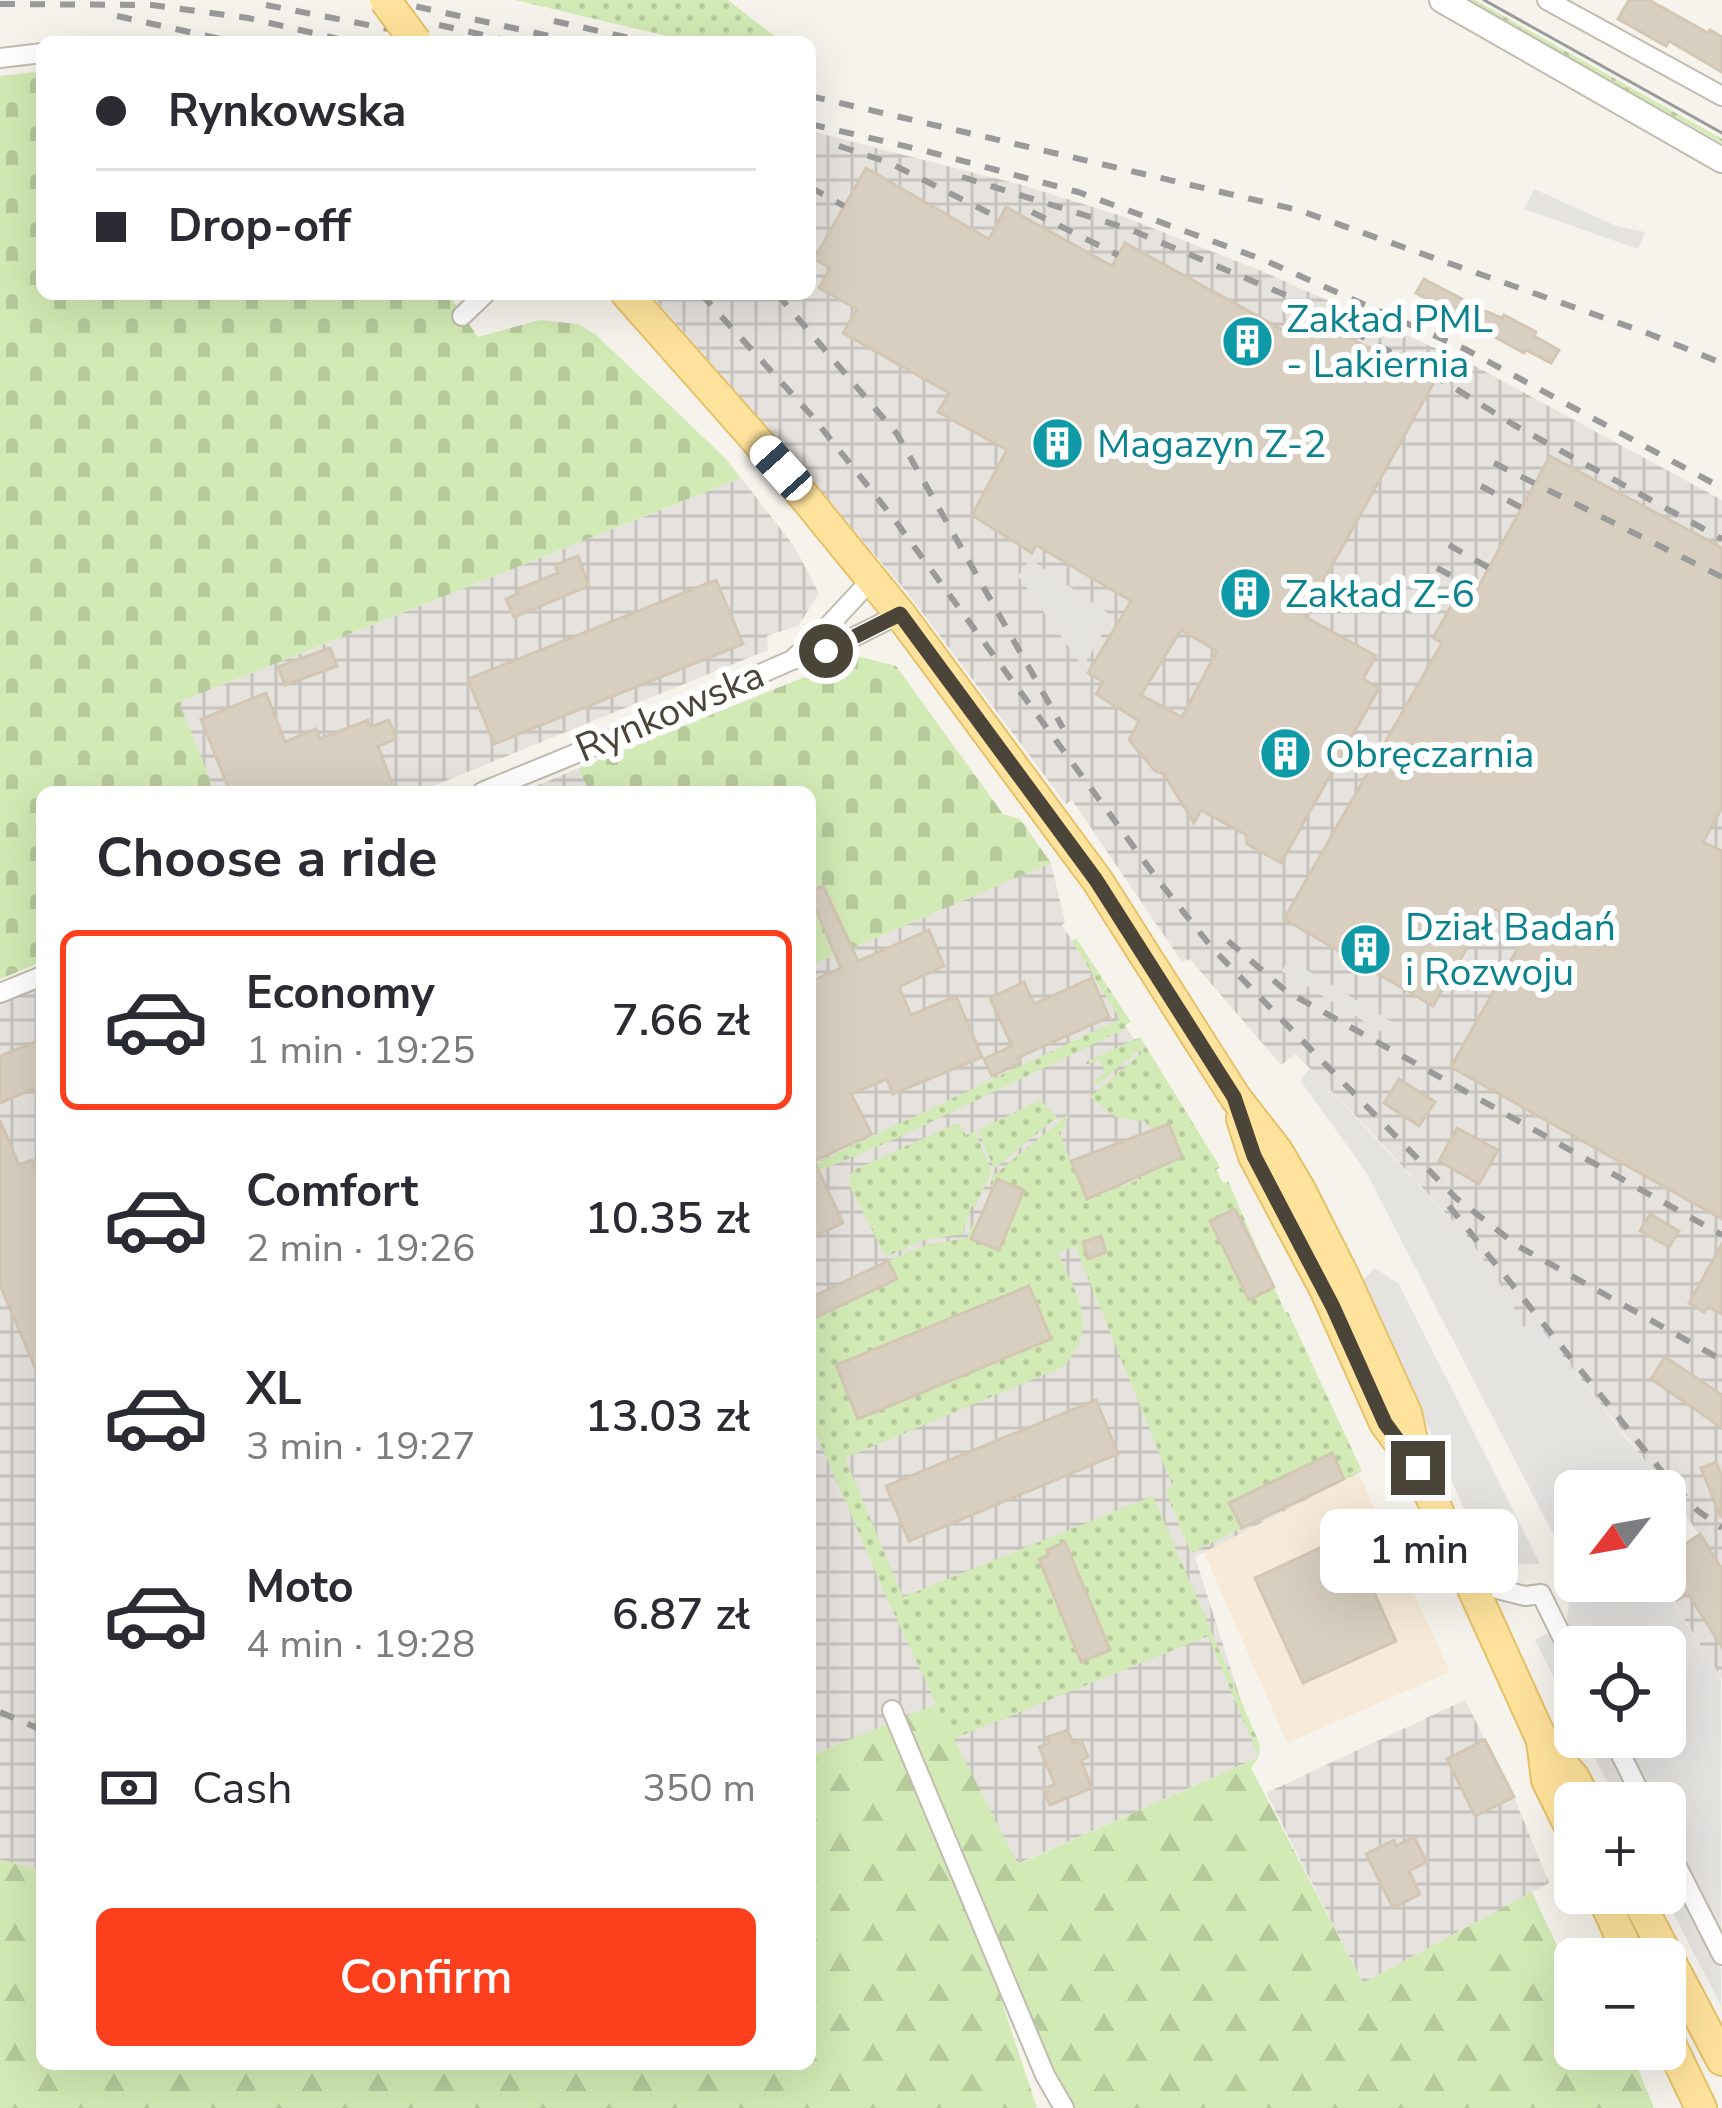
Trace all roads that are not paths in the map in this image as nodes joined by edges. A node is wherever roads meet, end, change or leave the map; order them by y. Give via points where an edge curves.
1 (385, 0) edge
2 (1442, 0) edge
3 (1547, 0) edge
4 (1590, 0) edge
5 (1573, 14) junction
6 (412, 36) edge
7 (36, 54) edge
8 (0, 58) edge
9 (1722, 97) edge
10 (1722, 160) edge
11 (478, 300) edge
12 (632, 300) edge
13 (461, 316) dead end
14 (872, 579) junction
15 (900, 614) junction
16 (792, 660) junction
17 (497, 786) edge
18 (36, 978) edge
19 (0, 993) edge
20 (1470, 1582) junction
21 (1556, 1626) edge
22 (892, 1710) dead end
23 (1542, 1740) junction
24 (1576, 1782) edge
25 (1554, 1794) edge
26 (1686, 1884) edge
27 (1645, 1914) edge
28 (1722, 1955) edge
29 (1722, 2060) edge
30 (1683, 2070) edge
31 (1064, 2108) edge
32 (1702, 2108) edge

1 - 6 main road, bridge
2 - 10 street
3 - 5 street
4 - 5 street
5 - 9 street
7 - 8 street
11 - 13 street
12 - 14 main road
14 - 15 main road
14 - 16 street, Rynkowska
15 - 16 street, Rynkowska
15 - 20 main road via 1096,880 1300,1190 1406,1413 1418,1468
16 - 17 street, Rynkowska
18 - 19 street
20 - 21 street via 1540,1594
20 - 23 main road
22 - 31 street
23 - 24 main road
23 - 25 main road
26 - 28 street
27 - 29 main road
30 - 32 main road

